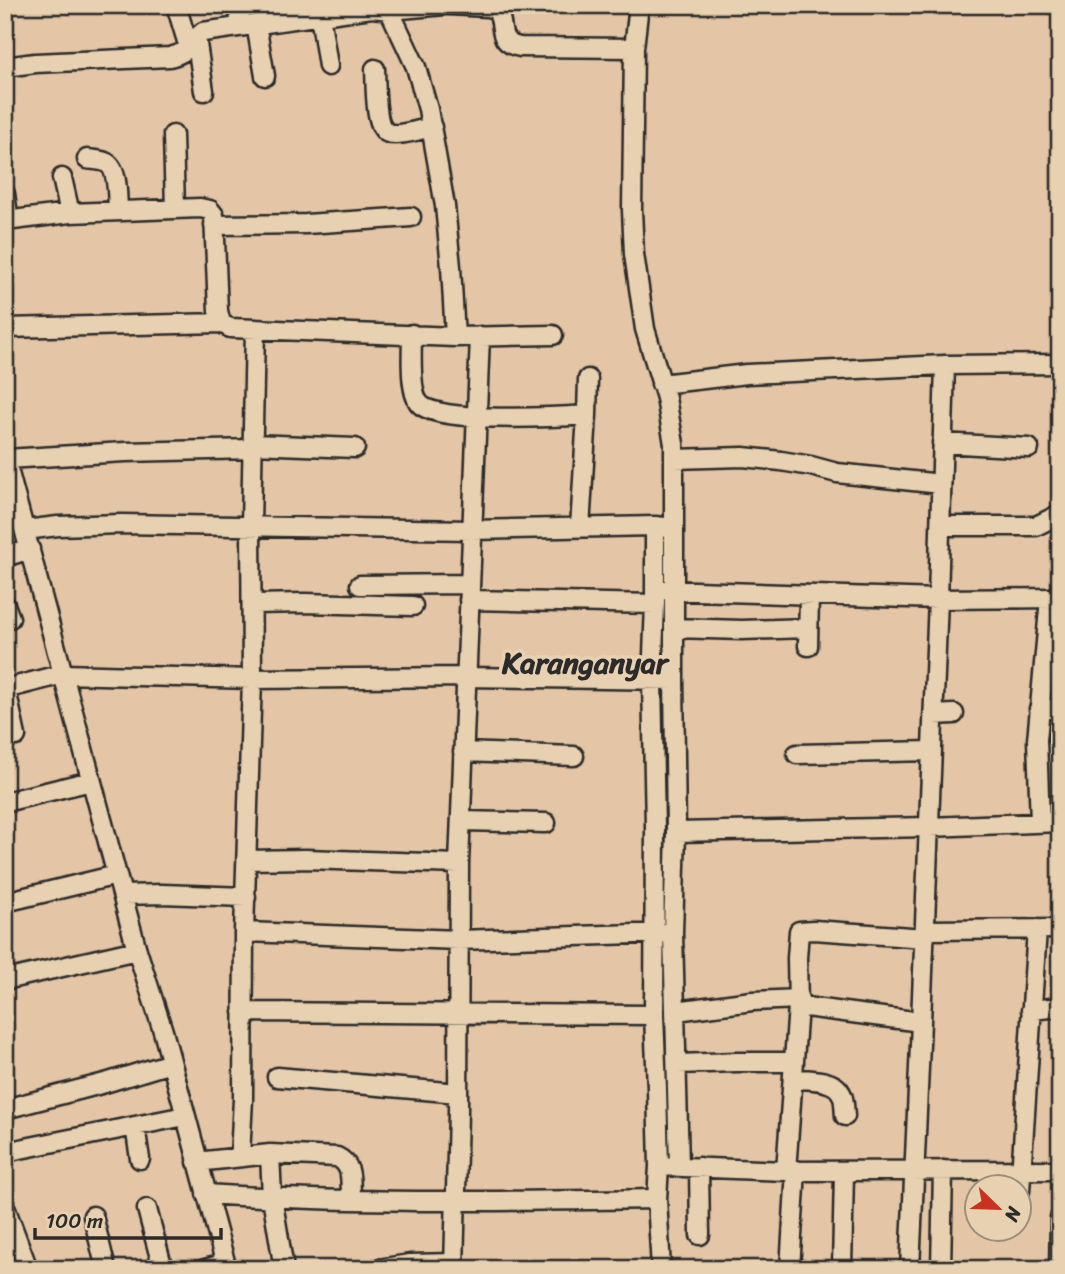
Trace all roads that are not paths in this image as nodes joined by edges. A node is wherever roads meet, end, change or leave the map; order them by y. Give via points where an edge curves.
1 (176, 5) edge
2 (238, 5) edge
3 (447, 5) edge
4 (639, 5) edge
5 (487, 6) edge
6 (388, 7) edge
7 (311, 12) edge
8 (248, 25) junction
9 (192, 43) junction
10 (634, 48) junction
11 (328, 66) dead end
12 (5, 67) edge
13 (375, 69) dead end
14 (265, 76) dead end
15 (204, 91) dead end
16 (432, 127) junction
17 (173, 135) dead end
18 (87, 159) dead end
19 (62, 178) dead end
20 (5, 194) edge
21 (175, 209) junction
22 (118, 211) junction
23 (70, 213) junction
24 (411, 217) dead end
25 (7, 221) edge
26 (214, 225) junction
27 (221, 323) junction
28 (5, 328) edge
29 (255, 329) junction
30 (412, 334) junction
31 (553, 335) dead end
32 (480, 336) junction
33 (455, 337) junction
34 (1060, 364) edge
35 (945, 365) junction
36 (588, 379) dead end
37 (662, 384) junction
38 (587, 415) junction
39 (476, 418) junction
40 (942, 443) junction
41 (253, 446) junction
42 (355, 448) dead end
43 (1029, 448) dead end
44 (5, 459) edge
45 (674, 459) junction
46 (941, 484) junction
47 (1060, 514) edge
48 (251, 526) junction
49 (940, 526) junction
50 (664, 527) junction
51 (580, 528) junction
52 (25, 530) junction
53 (471, 530) junction
54 (30, 549) junction
55 (5, 557) edge
56 (360, 585) dead end
57 (674, 591) junction
58 (469, 592) junction
59 (809, 595) junction
60 (655, 597) junction
61 (1055, 598) edge
62 (938, 599) junction
63 (253, 604) junction
64 (413, 606) dead end
65 (674, 628) junction
66 (64, 674) junction
67 (466, 677) junction
68 (252, 679) junction
69 (663, 680) junction
70 (6, 689) edge
71 (1039, 709) junction
72 (1060, 709) edge
73 (954, 714) dead end
74 (933, 715) junction
75 (16, 736) dead end
76 (932, 751) junction
77 (463, 752) junction
78 (797, 754) dead end
79 (575, 756) dead end
80 (91, 781) junction
81 (5, 802) edge
82 (461, 821) junction
83 (1040, 822) junction
84 (1060, 822) edge
85 (546, 823) dead end
86 (929, 827) junction
87 (676, 832) junction
88 (247, 860) junction
89 (459, 864) junction
90 (117, 875) junction
91 (123, 895) junction
92 (246, 897) junction
93 (5, 902) edge
94 (1037, 929) junction
95 (1060, 929) edge
96 (244, 932) junction
97 (664, 934) junction
98 (925, 934) junction
99 (458, 940) junction
100 (137, 950) junction
101 (5, 980) edge
102 (798, 1003) junction
103 (1060, 1007) edge
104 (1031, 1010) junction
105 (243, 1012) junction
106 (458, 1014) junction
107 (665, 1020) junction
108 (922, 1023) junction
109 (171, 1063) junction
110 (678, 1064) junction
111 (794, 1071) junction
112 (277, 1077) dead end
113 (458, 1093) junction
114 (5, 1109) edge
115 (845, 1115) dead end
116 (185, 1116) junction
117 (135, 1126) junction
118 (5, 1153) edge
119 (270, 1154) junction
120 (240, 1156) junction
121 (140, 1159) dead end
122 (197, 1162) junction
123 (659, 1166) junction
124 (679, 1166) junction
125 (699, 1167) junction
126 (791, 1170) junction
127 (914, 1170) junction
128 (943, 1170) junction
129 (1060, 1170) edge
130 (844, 1171) junction
131 (1021, 1171) junction
132 (206, 1194) junction
133 (272, 1197) junction
134 (351, 1199) junction
135 (657, 1199) junction
136 (456, 1201) junction
137 (5, 1207) edge
138 (147, 1209) dead end
139 (93, 1216) dead end
140 (1060, 1218) edge
141 (701, 1235) dead end
142 (226, 1266) edge
143 (454, 1266) edge
144 (28, 1269) edge
145 (106, 1269) edge
146 (163, 1269) edge
147 (205, 1269) edge
148 (284, 1269) edge
149 (378, 1269) edge
150 (661, 1269) edge
151 (790, 1269) edge
152 (842, 1269) edge
153 (910, 1269) edge
154 (941, 1269) edge
155 (1059, 1269) edge

1 - 9 street
2 - 8 street
3 - 5 street
3 - 6 street
4 - 10 street
5 - 10 street via 500,15 503,38 511,46
6 - 7 street
6 - 16 street via 416,67
7 - 8 street
7 - 11 street
8 - 9 street via 203,32
8 - 14 street
9 - 12 street via 170,57
9 - 15 street
10 - 37 street via 634,254 645,329
13 - 16 street via 382,129 398,134
16 - 33 street via 445,206
17 - 21 street
18 - 22 street via 111,166
19 - 23 street
20 - 25 street
21 - 22 street
21 - 26 street via 210,210
22 - 23 street
23 - 25 street
24 - 26 street
26 - 27 street
27 - 28 street
27 - 29 street
29 - 30 street
29 - 41 street
30 - 33 street
30 - 39 street via 416,400 423,408
31 - 32 street
32 - 33 street
32 - 39 street
34 - 35 street
35 - 37 street via 747,374
35 - 40 street
36 - 38 street
37 - 45 street
38 - 39 street
38 - 51 street
39 - 53 street
40 - 43 street
40 - 46 street
41 - 42 street
41 - 44 street
41 - 48 street
44 - 52 street
45 - 46 street via 743,457
45 - 50 street
46 - 49 street
47 - 49 street via 1035,526
48 - 52 street via 121,524
48 - 53 street
48 - 63 street
49 - 62 street
50 - 51 street
50 - 57 street
50 - 60 street
51 - 53 street
52 - 54 street
53 - 58 street
54 - 55 street
54 - 66 street
56 - 58 street
57 - 59 street
57 - 60 street
57 - 65 street
58 - 60 street
58 - 67 street
59 - 62 street
59 - 65 street via 808,637
60 - 69 street
61 - 62 street
61 - 71 street
62 - 74 street
63 - 64 street
63 - 68 street
65 - 69 street
66 - 68 street
66 - 70 street
66 - 80 street
67 - 68 street
67 - 69 street
67 - 77 street
68 - 88 street
69 - 87 street
69 - 97 street via 655,827
70 - 75 street
71 - 72 street
71 - 83 street
73 - 74 street
74 - 76 street
76 - 78 street
76 - 86 street
77 - 79 street
77 - 82 street
80 - 81 street
80 - 90 street
82 - 85 street
82 - 89 street
83 - 84 street
83 - 86 street
86 - 87 street
86 - 98 street
87 - 97 street
88 - 89 street
88 - 92 street
89 - 99 street
90 - 91 street
90 - 93 street
91 - 92 street
91 - 100 street
92 - 96 street
94 - 95 street
94 - 98 street
94 - 104 street
96 - 99 street
96 - 105 street
97 - 99 street
97 - 107 street
98 - 102 street via 799,930
98 - 108 street
99 - 106 street
100 - 101 street
100 - 109 street
102 - 107 street via 752,1001
102 - 108 street
102 - 111 street
103 - 104 street
104 - 131 street
105 - 106 street
105 - 120 street
106 - 107 street
106 - 113 street
107 - 110 street
107 - 123 street via 657,1089
108 - 127 street
109 - 114 street
109 - 116 street
110 - 111 street via 736,1062
110 - 124 street
111 - 115 street via 839,1089
111 - 126 street
112 - 113 street
113 - 136 street
116 - 117 street
116 - 122 street
117 - 118 street
117 - 121 street
119 - 120 street
119 - 133 street
119 - 134 street via 337,1157 350,1172
120 - 122 street
122 - 132 street
123 - 124 street
123 - 135 street
124 - 125 street
125 - 126 street
125 - 141 street
126 - 130 street
126 - 151 street
127 - 128 street
127 - 130 street
127 - 153 street
128 - 131 street
128 - 154 street
129 - 131 street
130 - 152 street
132 - 133 street
132 - 142 street
133 - 134 street
133 - 148 street
134 - 136 street
135 - 136 street
135 - 150 street
136 - 143 street
137 - 144 street
138 - 146 street
139 - 145 street
140 - 155 street
142 - 147 street
143 - 149 street via 410,1264

